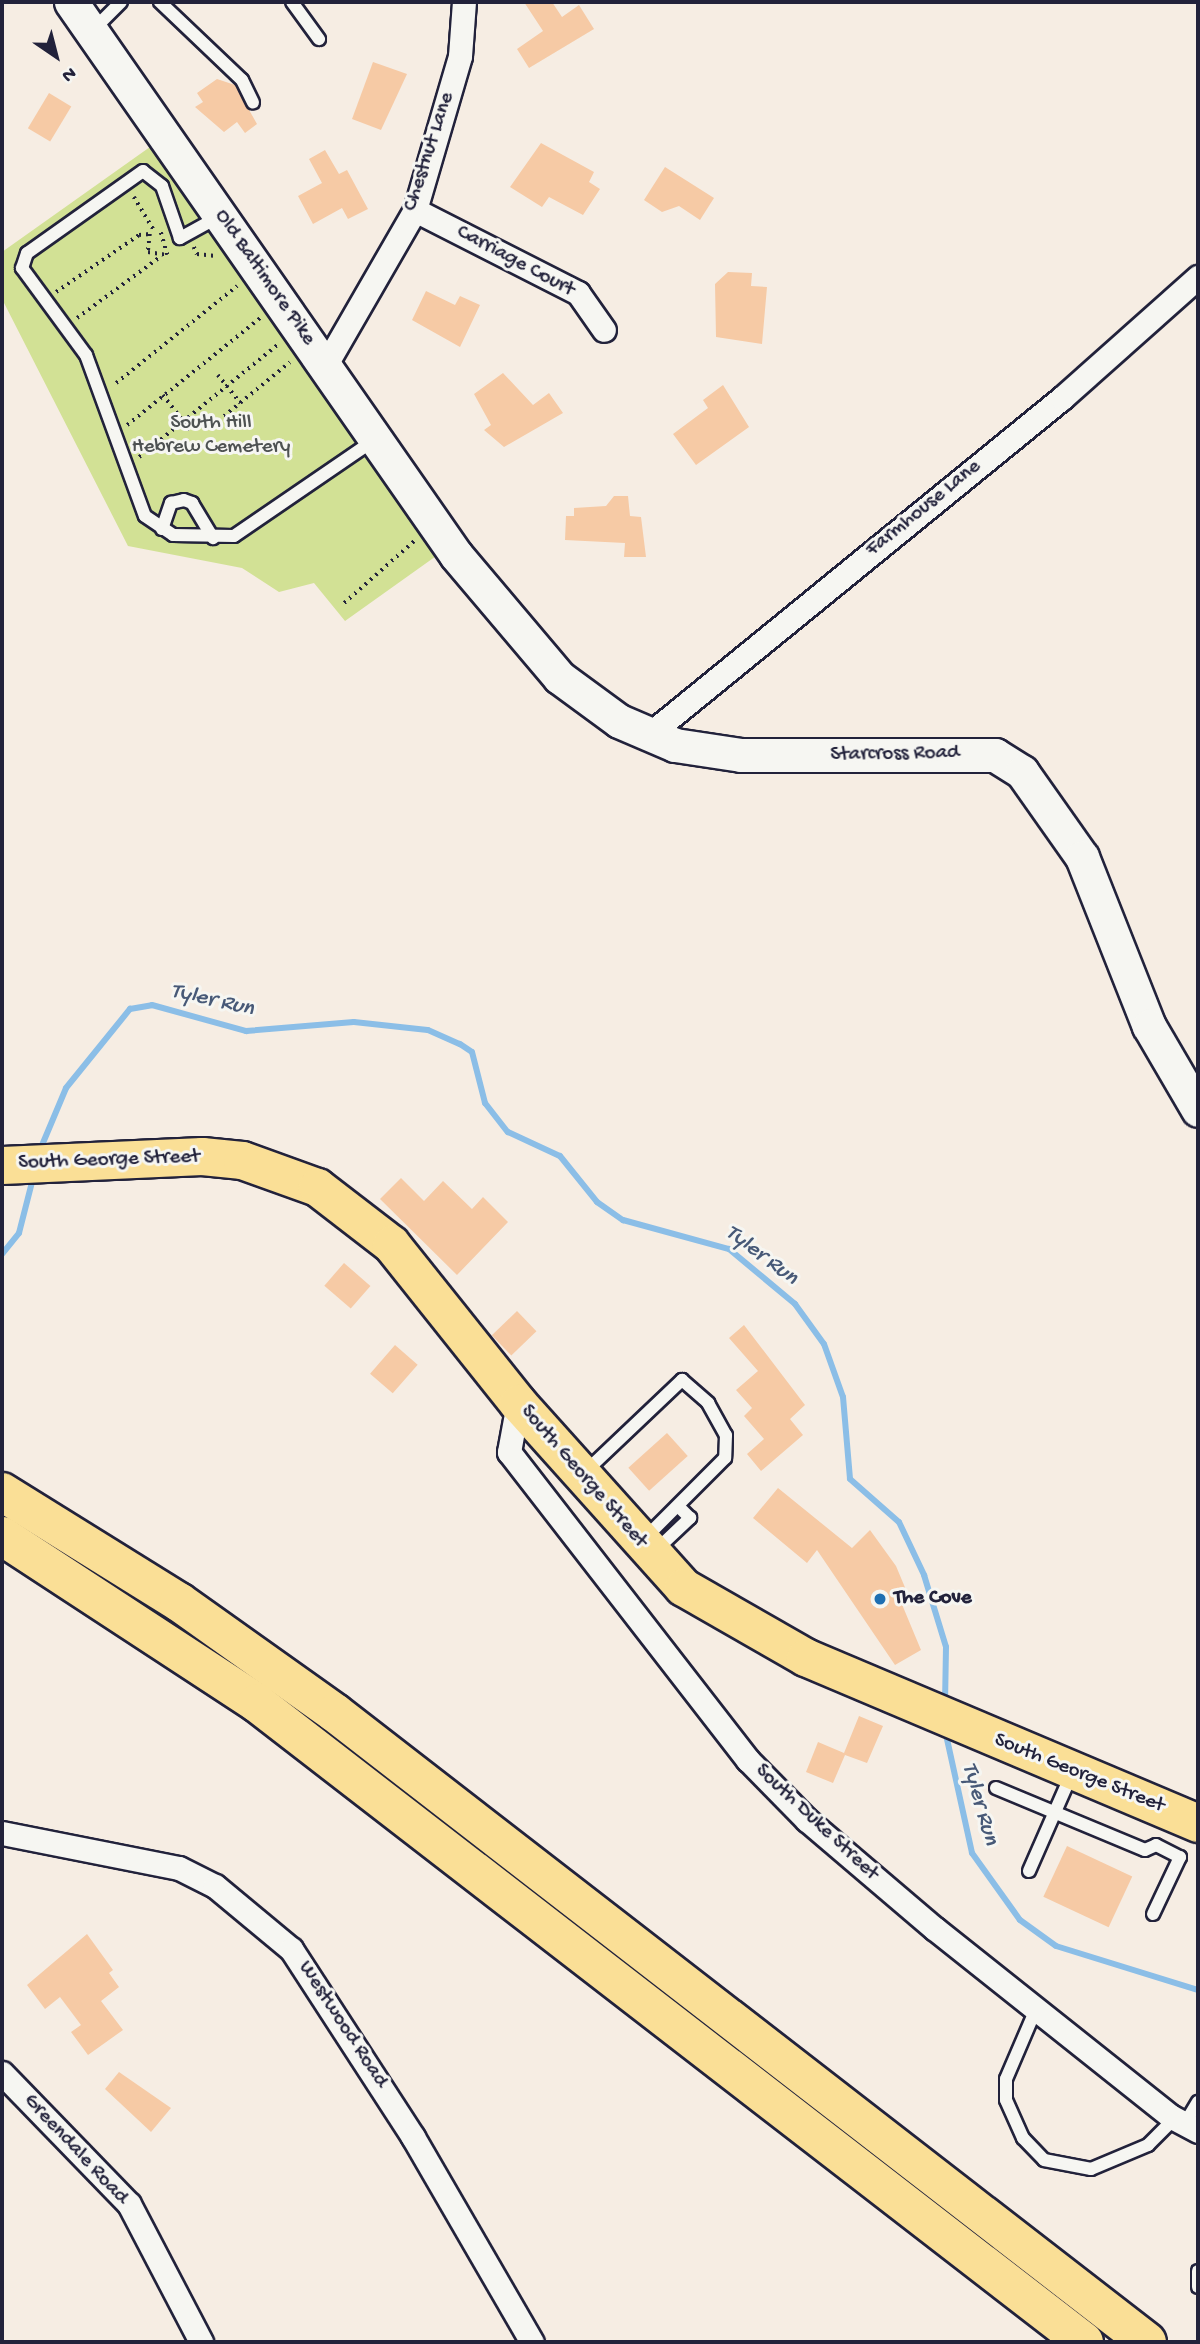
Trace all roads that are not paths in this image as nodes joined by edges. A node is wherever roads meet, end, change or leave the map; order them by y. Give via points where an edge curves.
1 (71, 2) edge
2 (121, 2) edge
3 (160, 2) edge
4 (292, 2) edge
5 (464, 2) edge
6 (92, 31) junction
7 (319, 39) dead end
8 (253, 103) dead end
9 (415, 209) junction
10 (220, 216) junction
11 (1198, 277) edge
12 (604, 330) dead end
13 (309, 362) junction
14 (375, 439) junction
15 (162, 529) junction
16 (213, 538) junction
17 (456, 555) joint
18 (646, 737) junction
19 (1198, 1110) edge
20 (25, 1164) edge
21 (519, 1403) junction
22 (581, 1476) junction
23 (2, 1492) edge
24 (679, 1507) junction
25 (2, 1536) edge
26 (645, 1550) junction
27 (1072, 1773) junction
28 (996, 1788) dead end
29 (1055, 1812) junction
30 (1198, 1823) edge
31 (2, 1833) edge
32 (1029, 1871) dead end
33 (1153, 1914) dead end
34 (1036, 2009) junction
35 (2, 2073) edge
36 (1198, 2102) edge
37 (1189, 2127) edge
38 (1198, 2144) edge
39 (1198, 2271) edge
40 (1198, 2287) edge
41 (201, 2342) edge
42 (532, 2342) edge
43 (1084, 2342) edge
44 (1147, 2342) edge

1 - 6 street, Old Baltimore Pike
2 - 6 lane
3 - 8 lane via 242,80
4 - 7 lane
5 - 9 street, Chestnut Lane via 460,56
6 - 10 street, Old Baltimore Pike
9 - 12 street, Carriage Court via 578,293
9 - 13 street, Chestnut Lane
10 - 13 street, Old Baltimore Pike via 280,301
10 - 15 lane via 180,239 162,186 143,171 27,253 22,268 86,355 145,516
11 - 18 street, Farmhouse Lane via 1062,398
13 - 14 street, Old Baltimore Pike
14 - 16 lane via 257,524 234,536
14 - 17 street, Old Baltimore Pike
15 - 16 lane
15 - 16 lane via 172,503 184,500 192,503
17 - 18 street, Starcross Road via 559,677
18 - 19 street, Starcross Road via 741,755 995,755 1022,772 1082,857 1149,1026
20 - 21 main road, South George Street via 202,1156 242,1160 317,1187 391,1244
21 - 22 main road, South George Street
21 - 34 street, South Duke Street via 509,1452 748,1760 807,1820
22 - 24 lane via 682,1380 709,1403 726,1436 726,1458
22 - 26 main road, South George Street
23 - 44 highway via 179,1602 335,1713
24 - 26 lane
24 - 26 lane via 690,1518
25 - 43 highway via 257,1703
26 - 27 main road, South George Street via 683,1587 758,1635
27 - 29 lane
27 - 30 main road, South George Street
28 - 29 lane
29 - 32 lane
29 - 33 lane via 1180,1857
31 - 42 street, Westwood Road via 180,1868 215,1886 291,1949 413,2137
34 - 37 street, South Duke Street
34 - 37 lane via 1006,2079 1006,2100 1023,2138 1044,2161 1091,2169
35 - 41 street, Greendale Road via 129,2204
36 - 37 lane
37 - 38 lane
39 - 40 lane

